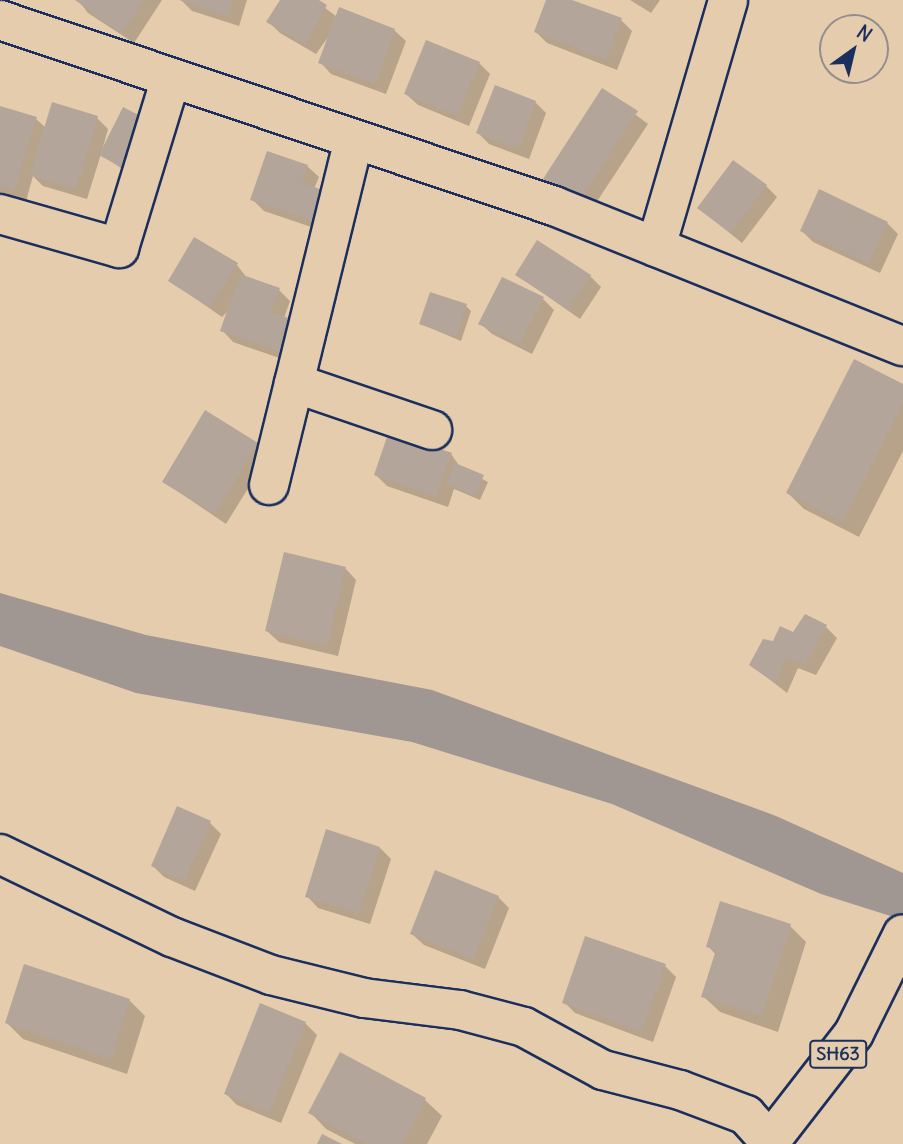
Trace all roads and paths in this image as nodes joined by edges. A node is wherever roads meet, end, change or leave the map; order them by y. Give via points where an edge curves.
1 (728, 0) edge
2 (0, 20) edge
3 (171, 78) junction
4 (354, 139) junction
5 (0, 214) edge
6 (656, 247) junction
7 (903, 346) edge
8 (294, 383) junction
9 (432, 430) dead end
10 (269, 485) dead end
11 (0, 854) edge
12 (898, 944) edge
13 (769, 1143) edge

1 - 6 street
2 - 3 street
3 - 4 street
3 - 5 street via 119,248
4 - 6 street via 554,206
4 - 8 street
6 - 7 street
8 - 9 street
8 - 10 street
11 - 13 street via 172,937 271,975 365,998 460,1010 524,1027 603,1070 680,1090 746,1115
12 - 13 street, SH63 via 854,1033

